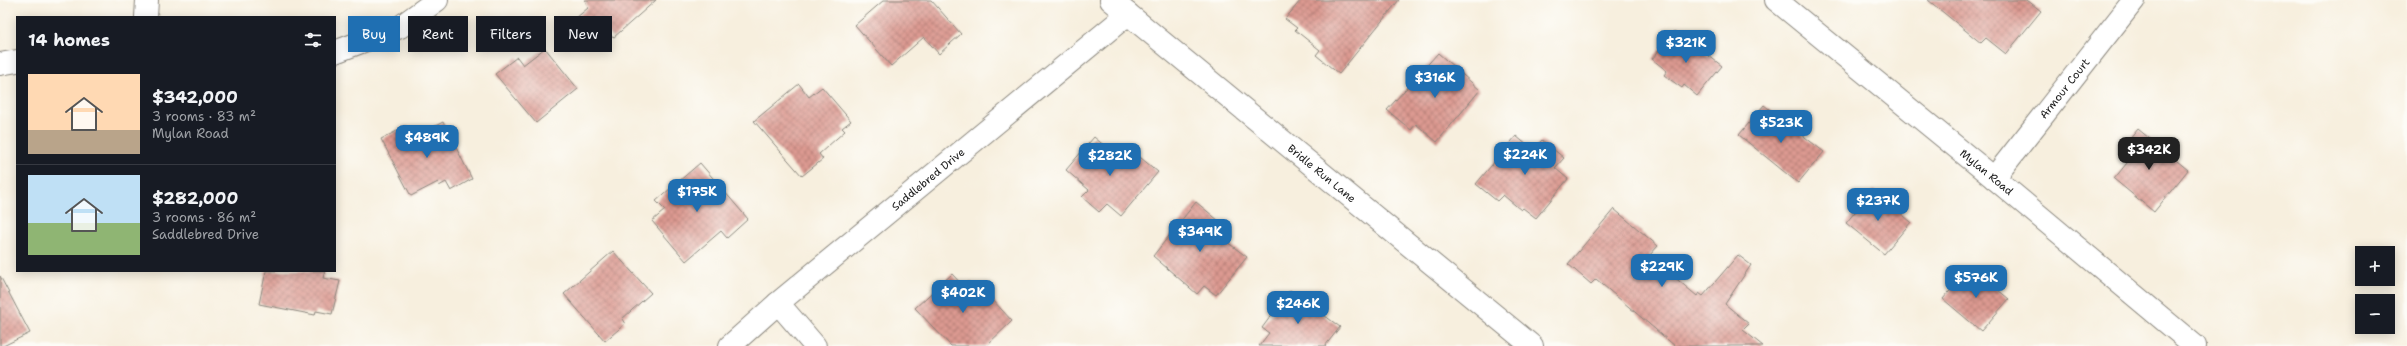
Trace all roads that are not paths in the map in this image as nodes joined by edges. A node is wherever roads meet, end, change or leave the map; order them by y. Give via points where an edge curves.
1 (147, 0) edge
2 (437, 0) edge
3 (1111, 0) edge
4 (1776, 0) edge
5 (2134, 0) edge
6 (1128, 14) junction
7 (146, 16) edge
8 (336, 52) edge
9 (16, 60) edge
10 (0, 64) edge
11 (1994, 178) junction
12 (778, 302) junction
13 (730, 346) edge
14 (815, 346) edge
15 (1532, 346) edge
16 (2195, 346) edge

1 - 7 street
2 - 8 street via 400,27
3 - 6 street, Bridle Run Lane
4 - 11 street, Mylan Road
5 - 11 street, Armour Court
6 - 12 street, Saddlebred Drive
6 - 15 street, Bridle Run Lane
9 - 10 street
11 - 16 street, Mylan Road
12 - 13 street, Saddlebred Drive
12 - 14 street

